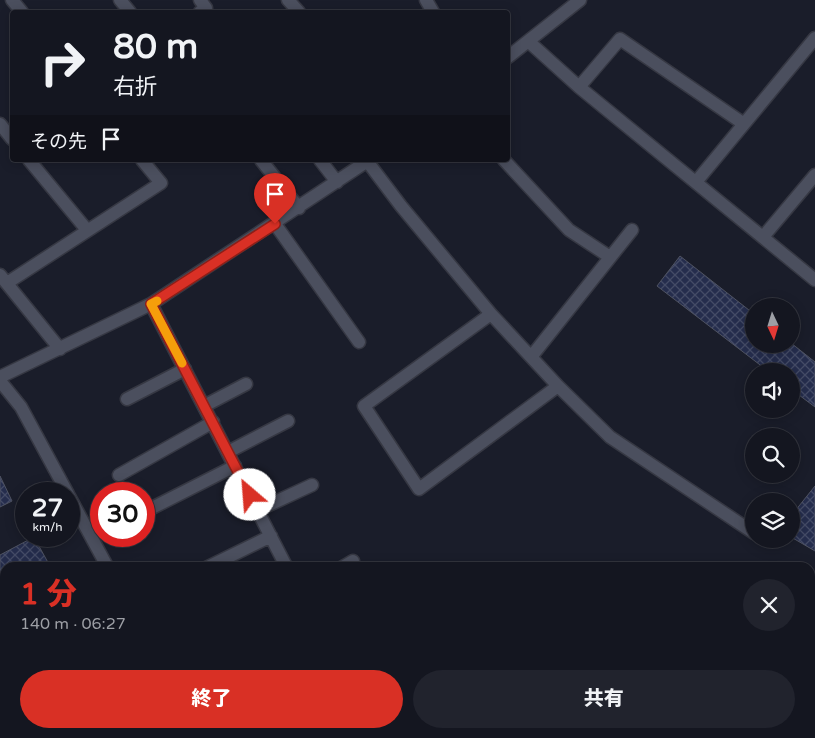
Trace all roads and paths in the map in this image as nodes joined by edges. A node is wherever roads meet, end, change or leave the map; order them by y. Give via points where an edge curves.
1 (12, 0) edge
2 (120, 0) edge
3 (200, 0) edge
4 (288, 0) edge
5 (580, 0) edge
6 (20, 10) edge
7 (128, 10) edge
8 (203, 10) edge
9 (297, 10) edge
10 (815, 38) edge
11 (528, 41) junction
12 (510, 55) edge
13 (579, 87) junction
14 (0, 124) edge
15 (744, 124) junction
16 (10, 136) edge
17 (32, 162) edge
18 (144, 162) edge
19 (263, 162) edge
20 (322, 162) edge
21 (365, 162) edge
22 (369, 162) edge
23 (506, 162) edge
24 (815, 175) edge
25 (337, 182) junction
26 (696, 182) junction
27 (298, 208) junction
28 (275, 224) junction
29 (86, 230) junction
30 (632, 230) dead end
31 (763, 237) junction
32 (610, 257) junction
33 (3, 279) edge
34 (815, 280) edge
35 (151, 304) junction
36 (491, 314) junction
37 (359, 342) dead end
38 (60, 349) junction
39 (531, 357) junction
40 (185, 369) junction
41 (0, 379) edge
42 (246, 384) dead end
43 (558, 386) junction
44 (127, 398) dead end
45 (204, 406) junction
46 (213, 422) junction
47 (288, 422) dead end
48 (228, 452) junction
49 (235, 466) junction
50 (120, 475) dead end
51 (61, 482) edge
52 (312, 485) dead end
53 (155, 506) edge
54 (258, 510) junction
55 (80, 517) edge
56 (745, 527) edge
57 (271, 536) junction
58 (105, 562) edge
59 (218, 562) edge
60 (284, 562) edge

1 - 6 street
2 - 7 street
3 - 8 street via 206,8
4 - 9 street
5 - 11 street
10 - 15 street
11 - 12 street
11 - 13 street
13 - 15 street via 620,39
13 - 26 street
14 - 16 street
15 - 26 street
17 - 29 street
18 - 29 street via 160,183
19 - 27 street
20 - 25 street
21 - 25 street
22 - 36 street via 401,206
23 - 32 street via 569,230
24 - 31 street
25 - 27 street
26 - 31 street
27 - 28 street
28 - 35 street
28 - 37 street
29 - 33 street
30 - 32 street
31 - 34 street
32 - 39 street
33 - 38 street
35 - 38 street
35 - 40 street
36 - 39 street
36 - 43 street via 364,406 419,490
38 - 41 street
39 - 43 street
40 - 44 street
40 - 45 street
41 - 51 street via 21,407
42 - 45 street
43 - 56 street via 610,437
45 - 46 street
46 - 48 street
46 - 50 street
47 - 48 street
48 - 49 street
49 - 53 street
49 - 54 street
52 - 54 street
54 - 57 street
55 - 58 street
57 - 59 street
57 - 60 street

